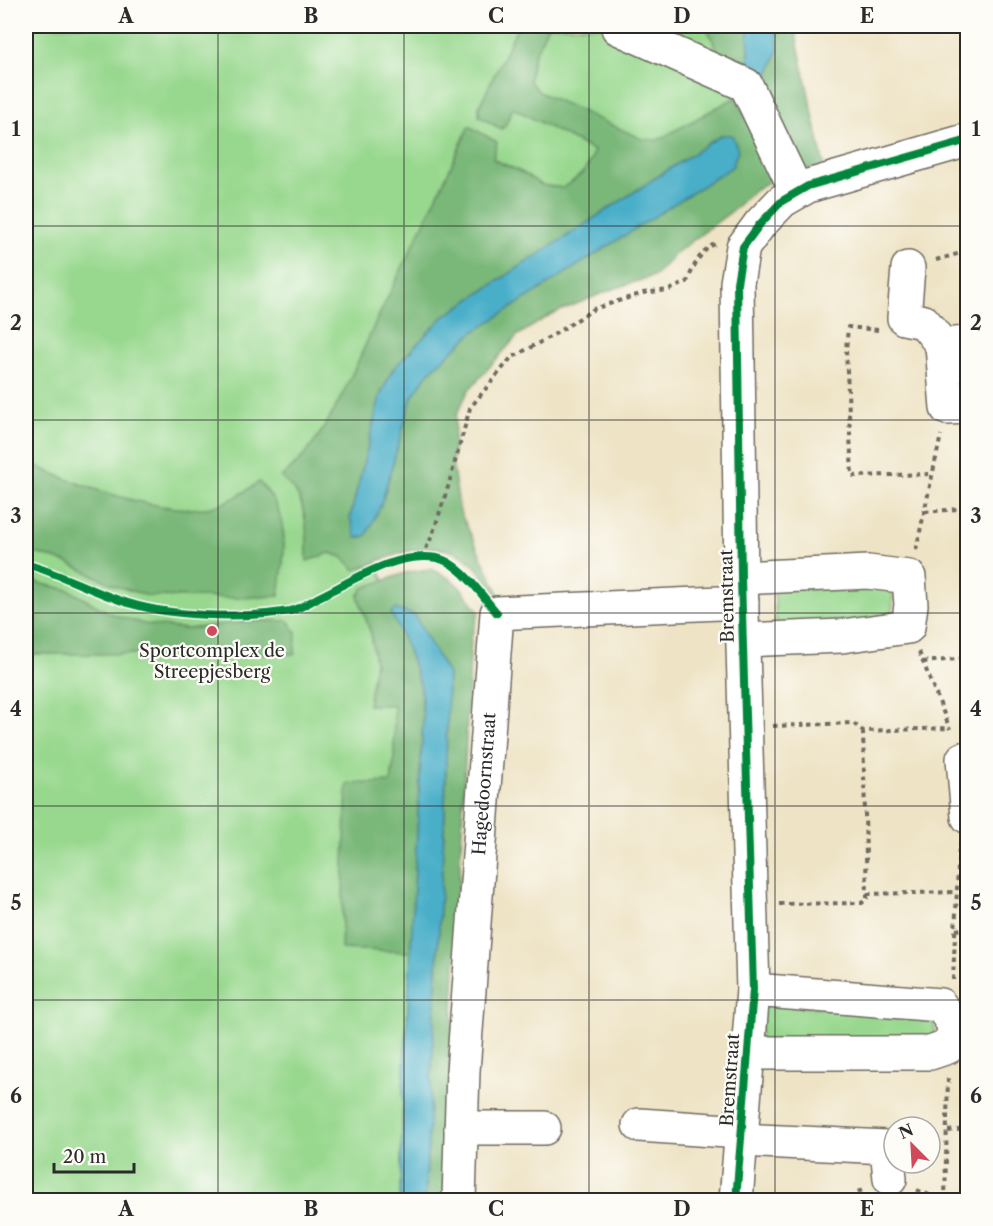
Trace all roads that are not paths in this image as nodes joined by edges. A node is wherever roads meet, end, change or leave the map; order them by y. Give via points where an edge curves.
1 (618, 28) dead end
2 (968, 140) edge
3 (797, 192) junction
4 (908, 268) dead end
5 (955, 344) edge
6 (957, 408) edge
7 (742, 590) junction
8 (743, 640) junction
9 (965, 758) edge
10 (967, 817) edge
11 (753, 990) junction
12 (748, 1053) junction
13 (639, 1125) dead end
14 (461, 1128) junction
15 (544, 1128) dead end
16 (741, 1136) junction
17 (890, 1179) dead end
18 (459, 1200) edge
19 (736, 1200) edge

1 - 3 street via 746,84
2 - 3 street, Bremstraat
3 - 7 street, Bremstraat via 759,224 743,247 737,283
4 - 5 street via 904,318 924,322
5 - 6 street
7 - 8 street, Bremstraat
7 - 8 street, Bremstraat via 868,572 909,577 911,605 908,627 842,636
7 - 14 street, Hagedoornstraat via 496,613
8 - 11 street, Bremstraat
9 - 10 street
11 - 12 street, Bremstraat
11 - 12 street, Bremstraat via 940,1005 956,1027 948,1047 930,1053
12 - 16 street, Bremstraat
13 - 16 street
14 - 15 street
14 - 18 street, Hagedoornstraat
16 - 17 street via 887,1147
16 - 19 street, Bremstraat

